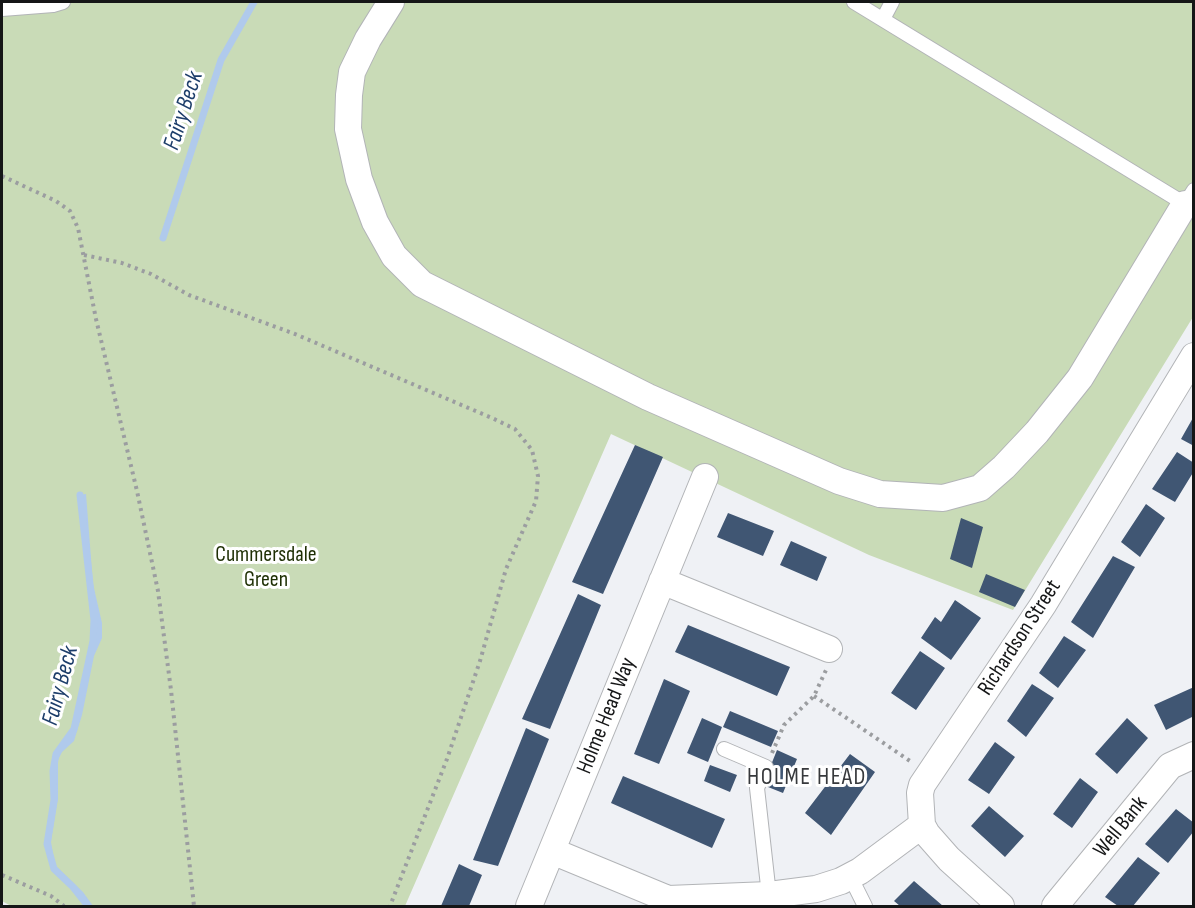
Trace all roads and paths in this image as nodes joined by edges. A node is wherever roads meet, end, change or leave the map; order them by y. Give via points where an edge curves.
1 (63, 2) edge
2 (391, 2) edge
3 (854, 2) edge
4 (892, 2) edge
5 (2, 9) edge
6 (883, 18) junction
7 (2, 176) edge
8 (1189, 196) edge
9 (84, 255) junction
10 (1194, 356) edge
11 (705, 477) dead end
12 (662, 581) junction
13 (830, 649) joint
14 (814, 696) junction
15 (724, 749) dead end
16 (1194, 755) edge
17 (766, 767) junction
18 (930, 774) junction
19 (922, 825) junction
20 (552, 851) junction
21 (2, 876) edge
22 (850, 876) junction
23 (762, 899) edge
24 (705, 902) edge
25 (64, 906) edge
26 (194, 906) edge
27 (390, 906) edge
28 (529, 906) edge
29 (865, 906) edge
30 (1001, 906) edge
31 (1055, 906) edge

1 - 5 lane
2 - 8 street via 352,72 348,129 359,179 375,222 394,256 422,284 648,397 880,494 943,498 981,488 1004,467 1038,432 1080,378
3 - 6 lane
4 - 6 lane
6 - 8 lane
7 - 9 path via 70,211
9 - 26 path via 158,591
9 - 27 path via 151,274 189,295 295,334 492,418 515,429 532,450 538,476 537,501 506,569 447,759
10 - 18 street, Richardson Street via 1043,605
11 - 12 street, Holme Head Way
12 - 13 street
12 - 20 street, Holme Head Way
13 - 14 path via 830,661
14 - 17 path via 784,725
14 - 18 path
15 - 17 lane
16 - 31 street, Well Bank via 1170,766
17 - 23 lane via 757,788
18 - 19 street, Richardson Street via 920,793
19 - 22 street
19 - 30 street via 937,847
20 - 24 street via 668,899
20 - 28 street, Holme Head Way
21 - 25 path via 51,896
22 - 23 street via 816,889
22 - 29 lane
23 - 24 street

